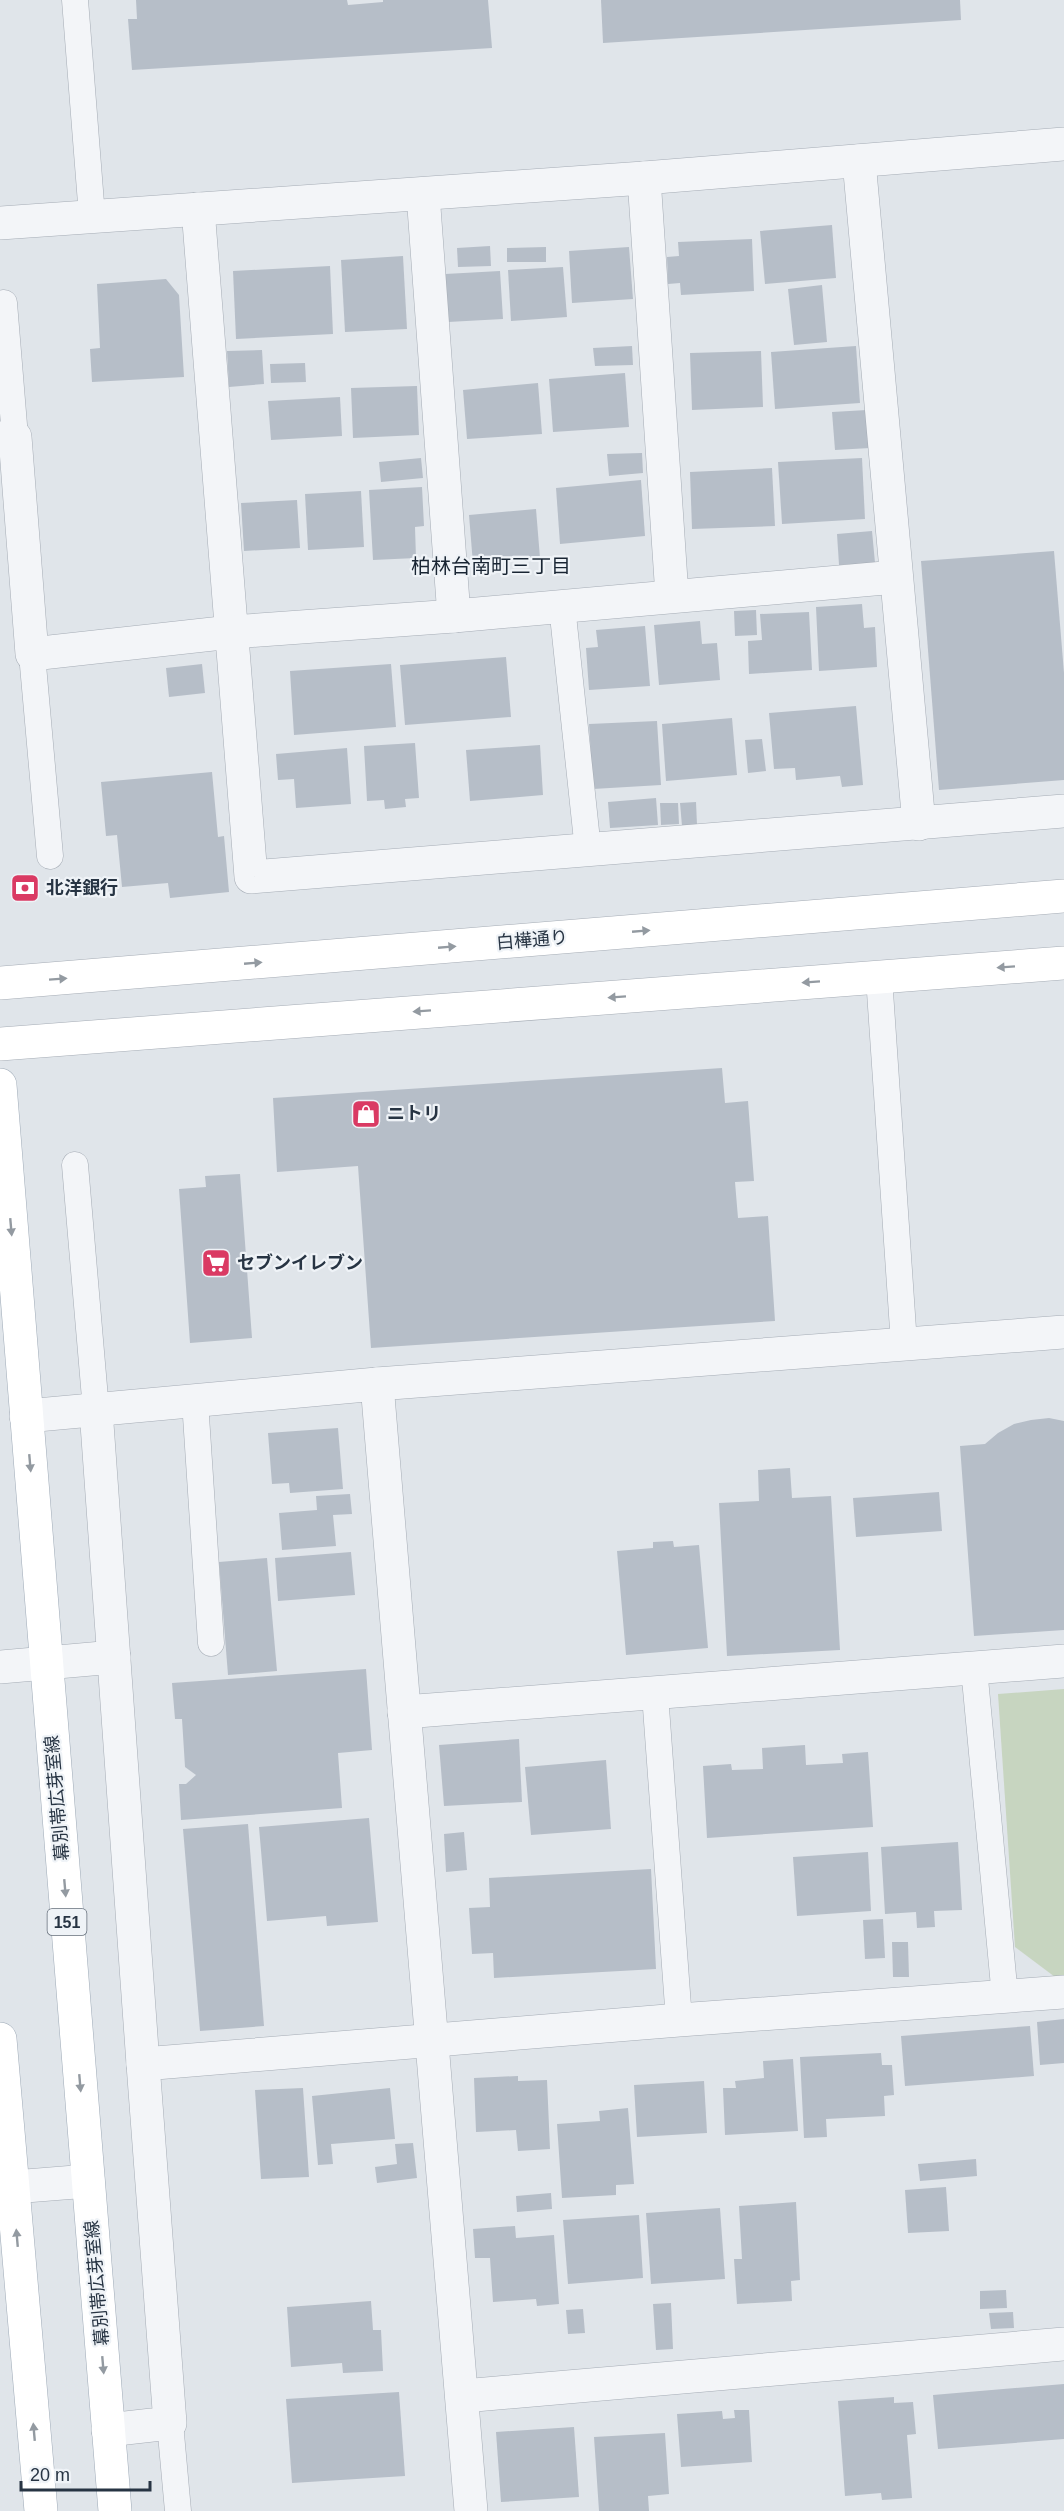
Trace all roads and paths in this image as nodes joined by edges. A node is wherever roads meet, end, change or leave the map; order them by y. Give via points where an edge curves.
1 (75, 0) edge
2 (1064, 144) edge
3 (860, 161) junction
4 (644, 178) junction
5 (423, 194) junction
6 (198, 209) junction
7 (92, 216) junction
8 (0, 223) edge
9 (4, 303) dead end
10 (8, 438) edge
11 (896, 577) junction
12 (672, 596) junction
13 (562, 606) junction
14 (454, 615) junction
15 (231, 632) junction
16 (32, 654) junction
17 (1064, 811) edge
18 (920, 824) junction
19 (588, 850) junction
20 (50, 856) dead end
21 (1064, 896) edge
22 (1064, 963) edge
23 (879, 977) junction
24 (0, 983) edge
25 (0, 1044) edge
26 (0, 1085) edge
27 (75, 1165) dead end
28 (1064, 1332) edge
29 (904, 1344) junction
30 (377, 1384) junction
31 (195, 1401) junction
32 (96, 1410) junction
33 (26, 1416) junction
34 (211, 1643) dead end
35 (114, 1657) junction
36 (1064, 1661) edge
37 (46, 1662) junction
38 (0, 1667) edge
39 (974, 1668) junction
40 (655, 1694) junction
41 (404, 1712) junction
42 (1064, 1992) edge
43 (1005, 1997) junction
44 (679, 2020) junction
45 (0, 2039) edge
46 (432, 2039) junction
47 (143, 2064) junction
48 (88, 2181) junction
49 (7, 2188) edge
50 (1064, 2344) edge
51 (463, 2396) junction
52 (170, 2423) junction
53 (108, 2430) junction
54 (41, 2511) edge
55 (115, 2511) edge
56 (178, 2511) edge
57 (471, 2511) edge

1 - 7 lane
2 - 3 street
3 - 4 street
3 - 11 street
4 - 5 street
4 - 12 street
5 - 6 street
5 - 14 street
6 - 7 street
6 - 15 street
7 - 8 street
9 - 10 lane
10 - 16 street
11 - 12 street
11 - 18 street
12 - 13 street
13 - 14 street
13 - 19 lane
14 - 15 street
15 - 16 street
15 - 19 street via 251,877
16 - 20 lane
17 - 18 street
18 - 19 street
24 -> 21 street, 白樺通り
22 -> 23 street
23 -> 25 street
23 - 29 lane
26 -> 33 street, 幕別帯広芽室線 / 151
27 - 32 lane
28 - 29 street
29 - 30 street
30 - 31 street
30 - 41 street
31 - 32 street
31 - 34 lane
32 - 33 street
32 - 35 street
33 -> 37 street, 幕別帯広芽室線 / 151
35 - 37 street
35 - 47 street
36 - 39 street
37 - 38 street
37 -> 48 street, 幕別帯広芽室線 / 151
39 - 40 street
39 - 43 lane
40 - 41 street
40 - 44 lane
41 - 46 street
42 - 43 street
43 - 44 street
44 - 46 street
45 - 49 street
46 - 47 street
46 - 51 street
47 - 52 street
48 - 49 street
48 -> 53 street, 幕別帯広芽室線 / 151
54 -> 49 street
50 - 51 street
51 - 57 street
52 - 53 street
52 - 56 lane
53 - 55 street, 幕別帯広芽室線 / 151

